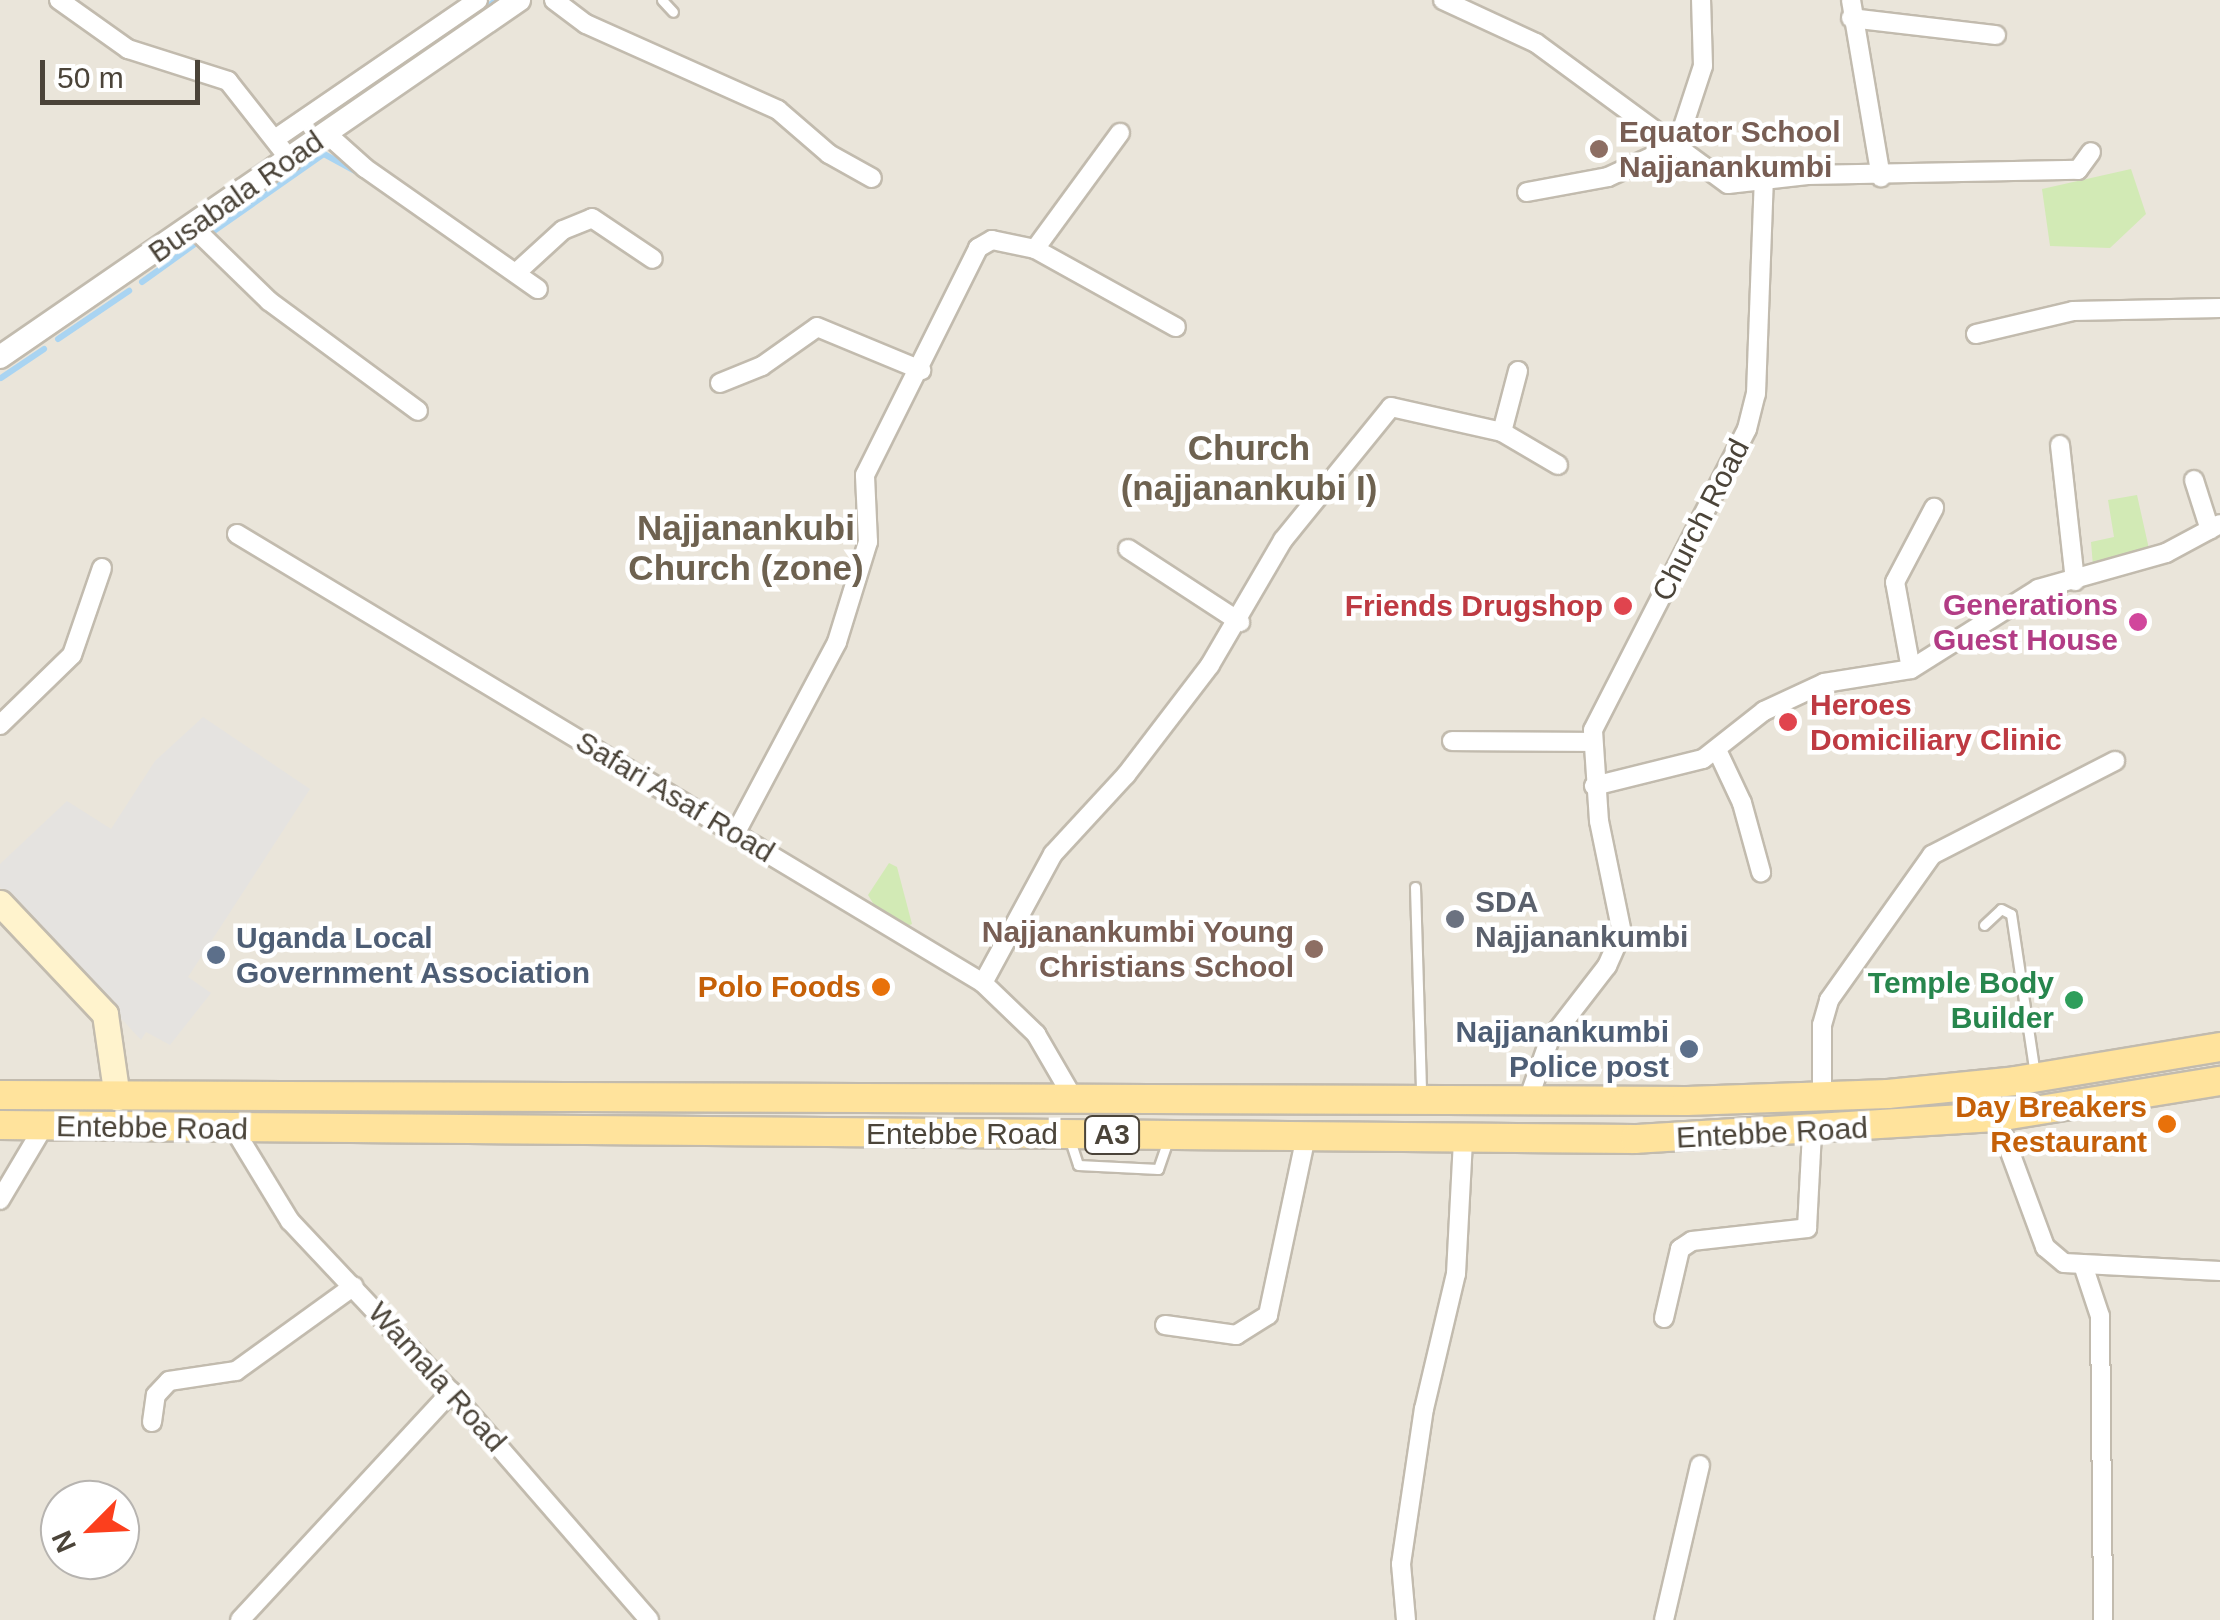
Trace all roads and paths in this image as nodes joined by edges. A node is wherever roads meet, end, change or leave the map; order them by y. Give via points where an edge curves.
1 (59, 0) edge
2 (478, 0) edge
3 (519, 0) edge
4 (554, 0) edge
5 (662, 0) edge
6 (1443, 0) edge
7 (1701, 0) edge
8 (1851, 9) edge
9 (674, 12) dead end
10 (1996, 35) dead end
11 (1120, 133) dead end
12 (326, 134) junction
13 (275, 139) junction
14 (1677, 144) junction
15 (2092, 152) dead end
16 (291, 161) junction
17 (1881, 177) junction
18 (872, 178) dead end
19 (1764, 179) junction
20 (1527, 192) dead end
21 (194, 228) junction
22 (1035, 249) junction
23 (653, 260) dead end
24 (516, 272) junction
25 (538, 288) dead end
26 (2220, 308) edge
27 (1176, 327) dead end
28 (1976, 334) dead end
29 (0, 357) edge
30 (920, 370) junction
31 (1518, 370) dead end
32 (720, 383) dead end
33 (418, 411) dead end
34 (1502, 432) junction
35 (2060, 446) dead end
36 (1558, 465) dead end
37 (2194, 480) dead end
38 (1934, 508) dead end
39 (2217, 527) edge
40 (237, 534) dead end
41 (1128, 549) dead end
42 (102, 568) dead end
43 (2075, 581) junction
44 (1240, 622) junction
45 (1910, 669) junction
46 (0, 725) edge
47 (1452, 741) dead end
48 (1592, 742) junction
49 (1718, 752) junction
50 (2115, 761) dead end
51 (1594, 786) junction
52 (735, 834) junction
53 (1761, 872) dead end
54 (1414, 887) dead end
55 (0, 903) edge
56 (1984, 925) dead end
57 (983, 983) junction
58 (2220, 1047) edge
59 (2036, 1077) junction
60 (2220, 1080) edge
61 (0, 1094) edge
62 (1822, 1096) junction
63 (117, 1097) junction
64 (1074, 1100) junction
65 (1528, 1100) junction
66 (1421, 1102) junction
67 (1997, 1117) junction
68 (0, 1125) edge
69 (44, 1126) junction
70 (234, 1129) junction
71 (1812, 1132) junction
72 (1306, 1136) junction
73 (1463, 1141) junction
74 (0, 1200) edge
75 (2084, 1268) junction
76 (2220, 1271) edge
77 (354, 1286) junction
78 (1664, 1318) dead end
79 (1165, 1325) dead end
80 (451, 1392) junction
81 (152, 1422) dead end
82 (1700, 1465) dead end
83 (240, 1620) edge
84 (649, 1620) edge
85 (1406, 1620) edge
86 (1664, 1620) edge
87 (2102, 1620) edge

1 - 13 street via 128,49 228,81
2 - 13 street
3 - 12 street, Busabala Road
4 - 18 street via 586,24 778,110 829,154
5 - 9 lane
6 - 14 street via 1536,42
7 - 14 street via 1703,66
8 - 10 street
8 - 17 street
11 - 22 street
12 - 16 street, Busabala Road
12 - 24 street
13 - 16 street
14 - 19 street via 1728,184
14 - 20 street via 1608,177
15 - 17 street via 2078,170
16 - 21 street, Busabala Road
17 - 19 street
19 - 48 street, Church Road via 1756,394 1747,429 1602,706
21 - 29 street, Busabala Road
21 - 33 street via 269,301
22 - 27 street
22 - 30 street via 992,240 978,248
23 - 24 street via 592,218 563,230
24 - 25 street
26 - 28 street via 2072,311
30 - 32 street via 824,327
30 - 52 street via 865,474 868,542 838,642
31 - 34 street
34 - 36 street
34 - 44 street via 1391,408 1283,540
35 - 43 street
37 - 39 street
38 - 45 street via 1895,582
39 - 43 street via 2166,553
40 - 52 street, Safari Asaf Road
41 - 44 street
42 - 46 street via 72,655
43 - 45 street via 2003,607 1956,646
44 - 57 street via 1126,775 1053,854
45 - 49 street via 1824,682 1764,711
47 - 48 street
48 - 51 street, Church Road
49 - 51 street via 1687,766
49 - 53 street via 1742,803
50 - 62 street via 1932,855 1829,1000 1822,1025
51 - 65 street, Church Road via 1622,933 1607,966 1549,1041
52 - 57 street, Safari Asaf Road
54 - 66 lane
55 - 63 main road via 105,1014
56 - 59 lane via 2001,909 2011,914
57 - 64 street, Safari Asaf Road via 1036,1034
58 - 59 main road, Entebbe Road / A3
59 - 62 main road, Entebbe Road / A3
60 - 67 main road, Entebbe Road / A3
61 - 63 main road, Entebbe Road / A3
62 - 65 main road, Entebbe Road / A3
63 - 64 main road, Entebbe Road / A3
64 - 66 main road, Entebbe Road / A3
65 - 66 main road, Entebbe Road / A3
67 - 71 main road, Entebbe Road / A3
67 - 75 street via 2045,1246
68 - 69 main road, Entebbe Road / A3
69 - 70 main road, Entebbe Road / A3
69 - 74 street
70 - 72 main road, Entebbe Road / A3
70 - 77 street, Wamala Road via 290,1220
71 - 73 main road, Entebbe Road / A3
71 - 78 street via 1807,1228 1692,1241 1680,1249
72 - 73 main road, Entebbe Road / A3
72 - 79 street via 1268,1315 1236,1335
73 - 85 street via 1456,1274 1424,1410 1402,1564
75 - 76 street
75 - 87 street via 2100,1316
77 - 80 street, Wamala Road
77 - 81 street via 246,1366 170,1381 156,1394
80 - 83 street
80 - 84 street, Wamala Road
82 - 86 street

